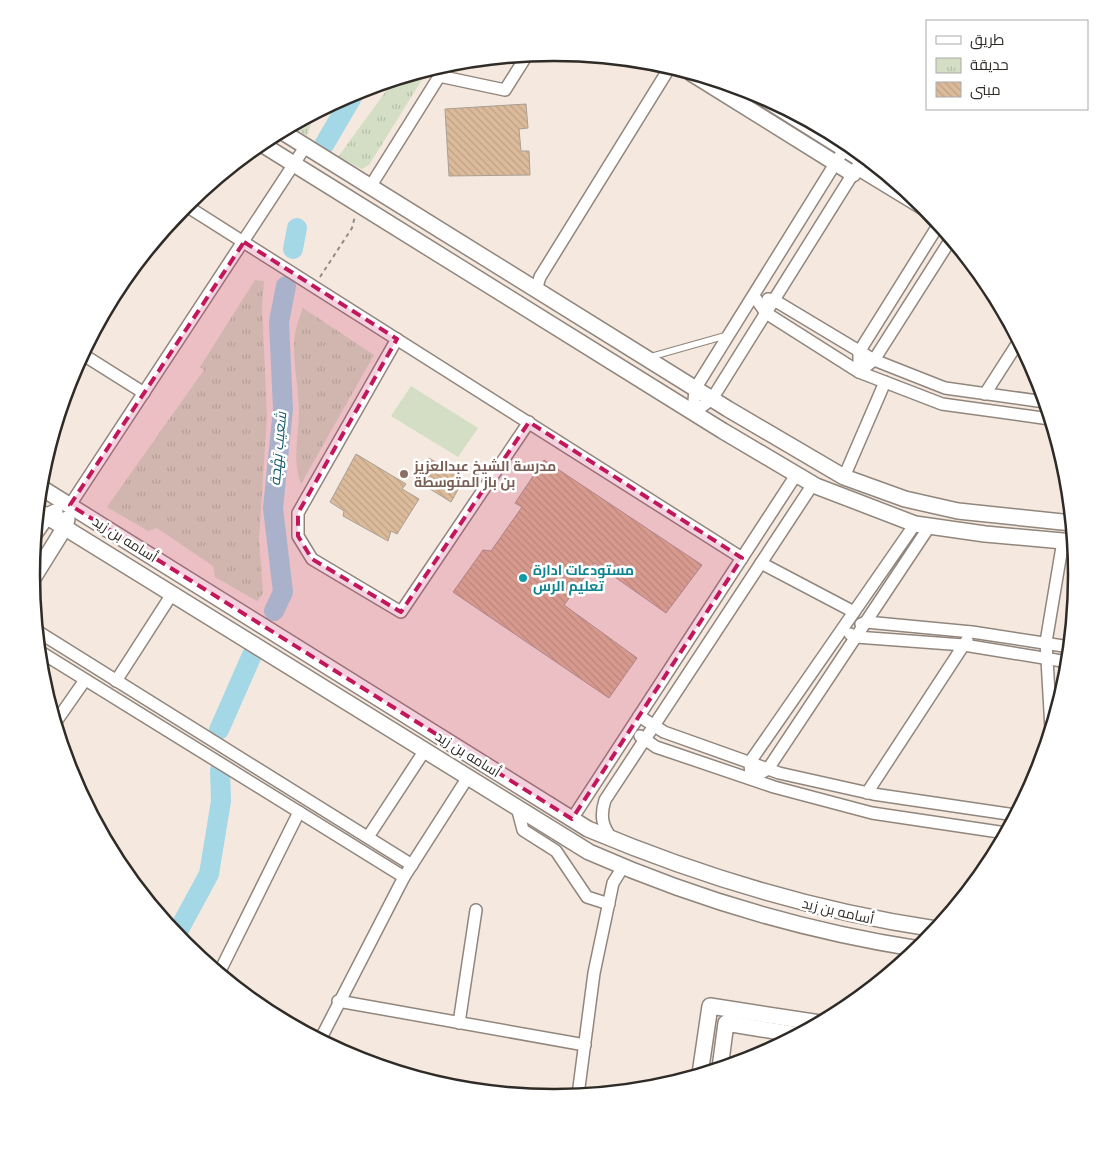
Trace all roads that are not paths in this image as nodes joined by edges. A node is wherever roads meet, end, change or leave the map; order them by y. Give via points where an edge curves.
1 (524, 62) edge
2 (665, 74) edge
3 (439, 76) joint
4 (712, 86) edge
5 (288, 136) edge
6 (306, 147) junction
7 (268, 148) edge
8 (843, 150) edge
9 (836, 163) junction
10 (295, 164) junction
11 (859, 165) edge
12 (888, 185) edge
13 (370, 187) junction
14 (193, 210) edge
15 (935, 231) edge
16 (244, 242) junction
17 (947, 245) edge
18 (536, 290) junction
19 (754, 296) junction
20 (774, 300) junction
21 (766, 313) junction
22 (730, 334) junction
23 (397, 339) junction
24 (1015, 348) edge
25 (859, 352) junction
26 (88, 358) edge
27 (645, 358) junction
28 (874, 360) junction
29 (859, 372) junction
30 (885, 382) junction
31 (695, 389) junction
32 (144, 393) junction
33 (985, 394) junction
34 (712, 399) junction
35 (1038, 401) edge
36 (693, 412) junction
37 (1043, 418) edge
38 (529, 422) junction
39 (796, 475) junction
40 (844, 476) junction
41 (813, 484) junction
42 (47, 491) edge
43 (70, 505) junction
44 (44, 513) edge
45 (43, 514) edge
46 (1065, 522) edge
47 (922, 526) junction
48 (66, 527) junction
49 (1067, 541) edge
50 (1067, 545) edge
51 (742, 558) junction
52 (761, 563) junction
53 (40, 567) edge
54 (172, 594) junction
55 (854, 612) junction
56 (866, 622) junction
57 (842, 630) junction
58 (972, 632) junction
59 (43, 635) edge
60 (856, 637) junction
61 (1046, 642) junction
62 (964, 645) junction
63 (1063, 646) edge
64 (47, 657) edge
65 (1046, 659) junction
66 (1061, 661) edge
67 (85, 680) junction
68 (116, 681) junction
69 (1050, 709) edge
70 (60, 716) edge
71 (639, 716) junction
72 (654, 725) junction
73 (630, 730) junction
74 (645, 740) junction
75 (425, 750) junction
76 (750, 762) junction
77 (768, 769) junction
78 (468, 777) junction
79 (751, 779) junction
80 (867, 793) junction
81 (517, 808) junction
82 (299, 812) junction
83 (1008, 815) edge
84 (572, 819) junction
85 (999, 832) edge
86 (368, 837) junction
87 (614, 840) junction
88 (412, 865) junction
89 (623, 867) junction
90 (404, 877) junction
91 (765, 894) junction
92 (609, 904) junction
93 (476, 910) dead end
94 (757, 914) junction
95 (926, 928) edge
96 (908, 946) edge
97 (222, 967) edge
98 (338, 1001) junction
99 (809, 1021) edge
100 (460, 1023) junction
101 (786, 1033) edge
102 (323, 1034) edge
103 (585, 1045) junction
104 (721, 1061) edge
105 (701, 1067) edge
106 (579, 1088) edge

1 - 3 street via 506,90
2 - 18 street via 540,277
3 - 13 street
4 - 9 street
5 - 6 street
6 - 10 street
6 - 13 street
7 - 10 street
8 - 9 street
9 - 11 street
9 - 19 street
10 - 16 street
10 - 36 street
11 - 12 street
11 - 20 street
13 - 18 street
14 - 16 street
15 - 25 street
16 - 23 street
16 - 32 street
17 - 28 street
18 - 27 street
19 - 20 street
19 - 21 street
19 - 22 street
20 - 21 street
20 - 25 street
21 - 29 street
21 - 34 street
22 - 27 lane
22 - 31 street
23 - 38 street
23 - 38 street via 298,513 298,536 312,559 401,612
24 - 33 street
25 - 28 street
25 - 29 street
26 - 32 street
27 - 31 street
28 - 29 street
28 - 33 street via 945,388
29 - 30 street
30 - 37 street via 942,404
30 - 40 street
31 - 34 street
31 - 36 street
32 - 43 street
33 - 35 street
34 - 36 street
34 - 40 street
36 - 39 street
38 - 51 street
39 - 41 street
39 - 51 street
40 - 46 street via 904,499 958,511
41 - 47 street
41 - 52 street
42 - 43 street, أسامه بن زيد
43 - 44 street
43 - 48 street
43 - 84 street, أسامه بن زيد
45 - 48 street, أسامه بن زيد
47 - 49 street
47 - 55 street
47 - 56 street
48 - 53 street
48 - 54 street, أسامه بن زيد
50 - 61 street
51 - 71 street
52 - 55 street
52 - 72 street
54 - 68 street
54 - 75 street, أسامه بن زيد
55 - 57 street
56 - 57 street
56 - 58 street
56 - 60 street
57 - 60 street
57 - 76 street
58 - 61 street
58 - 62 street
59 - 68 street
60 - 62 street
60 - 77 street
61 - 63 street
61 - 65 street
62 - 65 street
62 - 80 street
64 - 67 street
65 - 66 street
65 - 69 street
67 - 70 street
67 - 82 street
68 - 86 street
71 - 72 street
71 - 73 street
72 - 74 street
72 - 76 street via 664,732
73 - 74 street
73 - 84 street
74 - 79 street via 656,747
74 - 87 street via 605,800 601,813 604,829
75 - 78 street, أسامه بن زيد
75 - 86 street
76 - 77 street
76 - 79 street
77 - 79 street
77 - 80 street
78 - 81 street, أسامه بن زيد
78 - 88 street
79 - 85 street via 872,813
80 - 83 street
81 - 89 street, أسامه بن زيد via 589,852
81 - 92 street via 523,830 556,852 587,897
82 - 90 street
82 - 97 street
84 - 87 street, أسامه بن زيد
86 - 88 street
87 - 91 street, أسامه بن زيد
88 - 90 street
89 - 92 street via 613,883
89 - 94 street, أسامه بن زيد
90 - 98 street
91 - 94 street
91 - 95 street, أسامه بن زيد via 867,919
92 - 103 street via 594,973
93 - 100 street
94 - 96 street, أسامه بن زيد via 861,939
98 - 100 street
98 - 102 street
99 - 105 street via 710,1006
100 - 103 street
101 - 104 street via 726,1023
103 - 106 street

